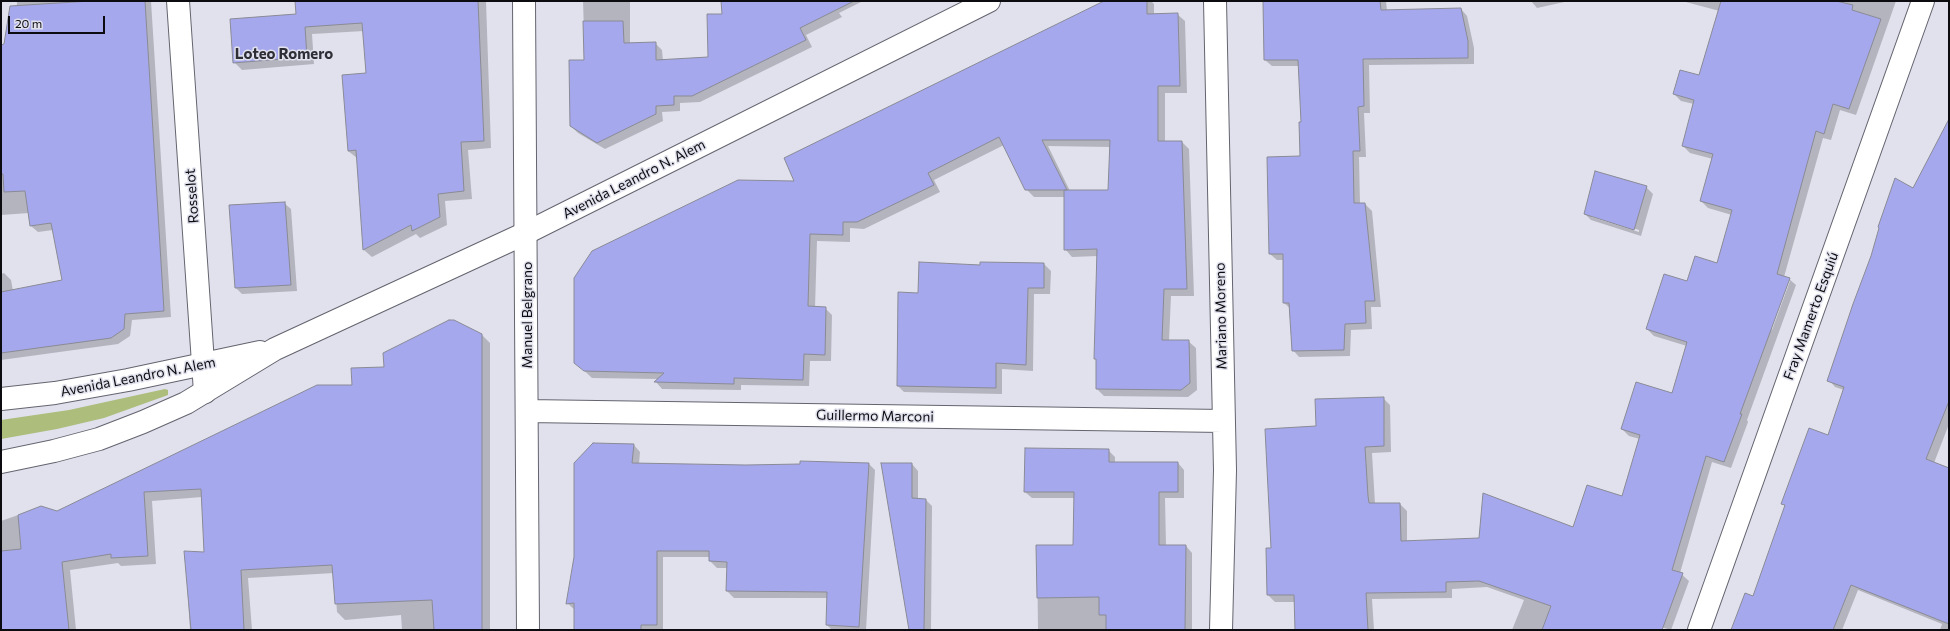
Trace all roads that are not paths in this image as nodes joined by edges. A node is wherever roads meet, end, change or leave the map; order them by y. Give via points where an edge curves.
1 (178, 1) edge
2 (524, 1) edge
3 (989, 1) edge
4 (1215, 1) edge
5 (1923, 1) edge
6 (526, 233) junction
7 (275, 349) junction
8 (204, 365) junction
9 (205, 392) junction
10 (1, 399) edge
11 (527, 412) junction
12 (1223, 420) junction
13 (3, 462) edge
14 (528, 630) edge
15 (1222, 630) edge
16 (1699, 630) edge

1 - 8 street, Rosselot
2 - 6 street, Manuel Belgrano
3 - 6 street, Avenida Leandro N. Alem
4 - 12 street, Mariano Moreno
5 - 16 street, Fray Mamerto Esquiú
6 - 7 street, Avenida Leandro N. Alem
6 - 11 street, Manuel Belgrano
7 - 8 street, Avenida Leandro N. Alem
7 - 9 street, Avenida Leandro N. Alem
8 - 9 street, Rosselot
8 - 10 street, Avenida Leandro N. Alem via 55,393
9 - 13 street, Avenida Leandro N. Alem via 143,422 99,438
11 - 12 street, Guillermo Marconi
11 - 14 street, Manuel Belgrano
12 - 15 street, Mariano Moreno

